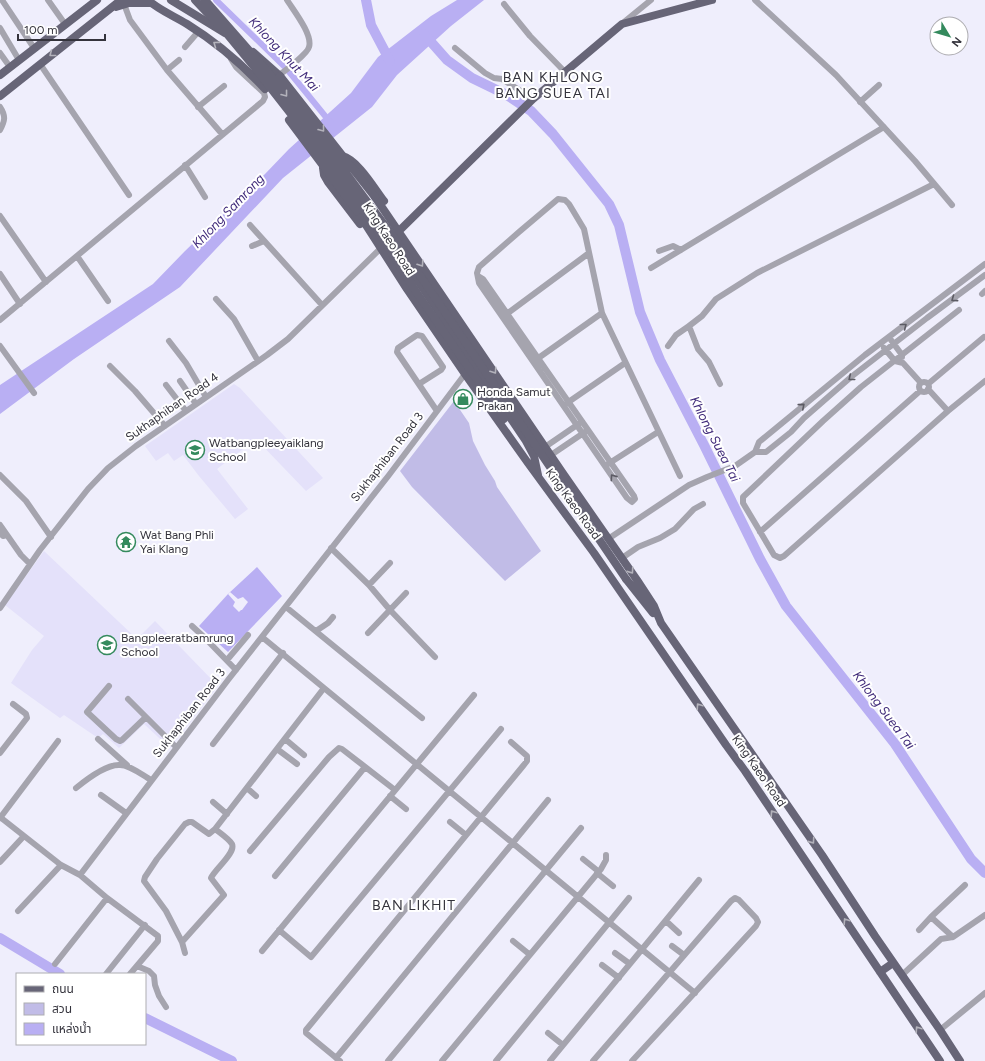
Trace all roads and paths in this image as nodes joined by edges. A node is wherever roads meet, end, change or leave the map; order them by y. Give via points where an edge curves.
1 (2, 0) edge
2 (48, 0) edge
3 (97, 0) edge
4 (171, 0) edge
5 (178, 0) edge
6 (195, 0) edge
7 (206, 0) edge
8 (287, 0) edge
9 (651, 0) edge
10 (712, 0) edge
11 (755, 0) edge
12 (149, 1) edge
13 (122, 2) edge
14 (504, 4) dead end
15 (185, 10) junction
16 (66, 24) junction
17 (622, 24) junction
18 (0, 28) edge
19 (198, 32) junction
20 (185, 47) dead end
21 (34, 48) junction
22 (455, 48) dead end
23 (0, 52) edge
24 (229, 54) junction
25 (19, 60) junction
26 (180, 60) dead end
27 (40, 64) junction
28 (10, 67) junction
29 (167, 70) junction
30 (565, 72) junction
31 (281, 74) junction
32 (0, 75) edge
33 (879, 85) dead end
34 (224, 86) dead end
35 (0, 96) edge
36 (531, 101) junction
37 (860, 102) junction
38 (0, 107) edge
39 (198, 107) junction
40 (884, 127) junction
41 (0, 130) edge
42 (222, 134) junction
43 (185, 165) junction
44 (934, 184) junction
45 (129, 195) dead end
46 (205, 197) dead end
47 (952, 205) dead end
48 (0, 216) edge
49 (363, 219) junction
50 (393, 222) junction
51 (250, 226) dead end
52 (399, 231) junction
53 (375, 239) junction
54 (264, 241) junction
55 (391, 241) junction
56 (252, 246) dead end
57 (380, 248) junction
58 (658, 250) dead end
59 (681, 250) junction
60 (589, 252) junction
61 (77, 256) junction
62 (985, 264) edge
63 (651, 268) dead end
64 (0, 274) edge
65 (985, 276) edge
66 (46, 282) junction
67 (216, 299) dead end
68 (108, 302) dead end
69 (20, 304) junction
70 (322, 305) junction
71 (959, 310) dead end
72 (602, 313) junction
73 (505, 315) junction
74 (0, 320) edge
75 (689, 326) junction
76 (984, 337) edge
77 (889, 338) junction
78 (169, 341) dead end
79 (881, 343) junction
80 (894, 344) junction
81 (0, 346) edge
82 (668, 346) dead end
83 (886, 350) junction
84 (902, 355) junction
85 (536, 359) junction
86 (258, 361) junction
87 (895, 361) junction
88 (625, 363) junction
89 (903, 363) junction
90 (110, 366) dead end
91 (465, 374) junction
92 (180, 381) dead end
93 (985, 381) edge
94 (419, 384) junction
95 (720, 384) dead end
96 (166, 385) dead end
97 (926, 385) junction
98 (34, 393) dead end
99 (206, 396) junction
100 (566, 403) junction
101 (196, 404) junction
102 (186, 411) junction
103 (437, 411) junction
104 (948, 411) junction
105 (789, 418) junction
106 (580, 423) junction
107 (165, 426) junction
108 (796, 427) junction
109 (585, 431) junction
110 (568, 432) junction
111 (658, 432) junction
112 (572, 440) junction
113 (545, 448) junction
114 (755, 452) junction
115 (551, 455) junction
116 (535, 463) junction
117 (608, 464) junction
118 (0, 475) edge
119 (538, 476) junction
120 (680, 476) dead end
121 (704, 504) dead end
122 (0, 525) edge
123 (760, 532) junction
124 (3, 534) edge
125 (51, 537) junction
126 (608, 539) junction
127 (331, 548) junction
128 (622, 558) junction
129 (390, 563) dead end
130 (30, 564) junction
131 (369, 585) junction
132 (406, 593) dead end
133 (286, 607) junction
134 (0, 608) edge
135 (390, 610) junction
136 (333, 617) dead end
137 (658, 618) junction
138 (192, 626) dead end
139 (316, 631) junction
140 (368, 633) dead end
141 (248, 635) dead end
142 (262, 637) junction
143 (284, 653) junction
144 (435, 657) dead end
145 (227, 660) junction
146 (236, 670) junction
147 (109, 686) dead end
148 (324, 688) junction
149 (474, 695) dead end
150 (128, 699) dead end
151 (13, 704) dead end
152 (146, 717) junction
153 (422, 718) dead end
154 (501, 728) dead end
155 (98, 739) dead end
156 (285, 739) junction
157 (58, 742) dead end
158 (511, 742) dead end
159 (213, 744) dead end
160 (176, 747) junction
161 (277, 749) junction
162 (0, 753) edge
163 (304, 755) dead end
164 (298, 764) dead end
165 (417, 764) junction
166 (365, 767) junction
167 (130, 768) junction
168 (151, 780) junction
169 (76, 788) dead end
170 (246, 788) junction
171 (395, 790) junction
172 (450, 791) junction
173 (101, 795) dead end
174 (256, 796) dead end
175 (390, 796) junction
176 (548, 800) dead end
177 (213, 802) dead end
178 (406, 809) dead end
179 (126, 814) junction
180 (227, 814) junction
181 (481, 816) junction
182 (0, 818) edge
183 (450, 822) dead end
184 (581, 828) dead end
185 (215, 829) junction
186 (466, 835) junction
187 (24, 836) junction
188 (513, 843) junction
189 (250, 851) dead end
190 (606, 854) dead end
191 (583, 859) dead end
192 (0, 862) edge
193 (61, 865) junction
194 (546, 869) junction
195 (598, 872) junction
196 (80, 875) junction
197 (275, 876) dead end
198 (699, 880) dead end
199 (965, 885) dead end
200 (613, 886) dead end
201 (578, 895) junction
202 (107, 898) junction
203 (629, 898) dead end
204 (18, 911) dead end
205 (985, 915) edge
206 (931, 917) junction
207 (666, 921) junction
208 (610, 922) junction
209 (145, 925) junction
210 (279, 930) junction
211 (919, 930) dead end
212 (679, 933) dead end
213 (953, 937) junction
214 (513, 941) dead end
215 (182, 942) junction
216 (672, 946) dead end
217 (643, 949) junction
218 (262, 951) dead end
219 (616, 952) dead end
220 (185, 954) dead end
221 (529, 954) junction
222 (684, 956) junction
223 (893, 963) junction
224 (55, 964) dead end
225 (630, 964) junction
226 (602, 965) dead end
227 (137, 966) junction
228 (670, 972) junction
229 (880, 972) junction
230 (107, 973) edge
231 (131, 973) edge
232 (902, 975) junction
233 (619, 978) junction
234 (695, 993) junction
235 (985, 993) edge
236 (166, 1008) dead end
237 (940, 1030) junction
238 (548, 1033) dead end
239 (563, 1045) junction
240 (338, 1059) edge
241 (388, 1061) edge
242 (442, 1061) edge
243 (496, 1061) edge
244 (550, 1061) edge
245 (593, 1061) edge
246 (632, 1061) edge
247 (940, 1061) edge
248 (960, 1061) edge

1 - 21 street
2 - 16 street
3 - 16 main road
4 - 15 main road, King Kaeo Road
5 - 15 main road
6 - 116 main road, bridge via 255,68 355,196 417,293
7 -> 137 main road, bridge via 273,78 398,243 626,579
8 - 31 street via 309,36 310,47
9 - 17 street
10 - 17 main road
11 - 37 street
12 - 13 main road
12 - 19 main road, King Kaeo Road
13 -> 27 main road via 105,12
13 - 29 street via 130,20
14 - 30 street via 530,36
15 - 31 main road, King Kaeo Road via 239,42
16 - 21 main road
17 - 30 main road
18 - 25 street
19 - 20 street
24 -> 19 main road, King Kaeo Road
21 - 25 main road
22 - 36 street via 485,73 494,78 502,78
23 - 28 street
24 - 42 street via 235,65 265,97
24 - 49 main road, King Kaeo Road, bridge via 265,89
25 - 28 main road
26 - 29 street
27 - 35 main road
27 - 45 street
28 - 32 main road
29 - 39 street
30 - 36 main road
31 -> 50 main road, King Kaeo Road, bridge
33 - 37 street
34 - 39 street
36 - 52 main road
37 - 40 street
38 - 41 street via 5,114
39 - 42 street
40 - 44 street
40 - 59 street
42 - 43 street
43 - 46 street
43 - 61 street
44 - 47 street
44 - 75 street via 757,273 716,299 702,316
48 - 66 street
49 - 53 main road, King Kaeo Road
49 - 55 main road
50 - 52 main road, King Kaeo Road
50 - 53 main road via 387,205 356,164 347,157 339,155 323,168 328,182 357,221
51 - 54 street
52 - 55 street
52 -> 113 main road, King Kaeo Road
53 - 57 main road, King Kaeo Road
54 - 56 street
54 - 70 street
55 - 116 main road via 526,441
57 - 70 street, Sukhaphiban Road 4
57 - 91 main road, King Kaeo Road
58 - 59 street via 673,246
59 - 63 street
60 - 72 street
60 - 73 street
60 - 73 street via 584,229 573,209 565,200 558,199 479,267 478,276 483,279
61 - 66 street
61 - 68 street
77 -> 62 street
64 - 69 street
65 -> 80 street
66 - 69 street
67 - 86 street via 234,319
69 - 74 street
70 - 86 street, Sukhaphiban Road 4 via 288,339
71 - 84 street
72 - 85 street
72 - 88 street
73 - 85 street
75 - 82 street via 676,335
75 - 95 street via 698,349
76 - 97 street
77 - 79 street
77 - 80 street
78 - 99 street
79 - 83 street
105 -> 79 street
80 - 83 street
80 - 84 street
81 - 98 street
83 - 87 street
83 -> 108 street
84 - 87 street
84 - 89 street
85 - 100 street
86 - 99 street, Sukhaphiban Road 4
87 - 89 street
87 - 123 street via 841,404 746,494 743,503
88 - 100 street
88 - 111 street
89 - 97 street
90 - 107 street
91 - 103 street, Sukhaphiban Road 3
91 - 119 main road, King Kaeo Road
92 - 101 street
93 - 104 street
94 - 94 street via 397,352 398,348 419,334 443,367
94 - 103 street
96 - 102 street
97 - 104 street
97 - 123 street via 919,386 920,391
99 - 101 street, Sukhaphiban Road 4
100 - 106 street
101 - 102 street, Sukhaphiban Road 4
102 - 107 street, Sukhaphiban Road 4
103 - 127 street, Sukhaphiban Road 3
104 - 123 street via 784,556 780,558 774,555
105 - 108 street
105 - 114 street via 760,442
106 - 109 street
106 - 110 street
107 - 125 street, Sukhaphiban Road 4 via 105,471
108 - 114 street via 766,452
109 - 112 street
109 - 117 street
110 - 112 street
110 - 113 street
111 - 117 street
111 - 120 street
112 - 115 street
113 - 115 main road, King Kaeo Road
114 - 126 street via 736,466 689,485
115 - 126 main road, King Kaeo Road
116 - 119 main road
117 -> 117 street via 634,496 632,502 627,498
118 - 125 street via 26,501
229 -> 119 main road, King Kaeo Road via 745,771
121 - 128 street via 694,509 675,528 660,538 638,547
122 - 124 street
124 - 130 street
125 - 130 street, Sukhaphiban Road 4
126 - 128 main road, King Kaeo Road
127 - 131 street
127 - 133 street, Sukhaphiban Road 3
128 -> 137 main road, King Kaeo Road via 651,602
129 - 131 street
130 - 134 street, Sukhaphiban Road 4
131 - 135 street
132 - 135 street
133 - 139 street
133 - 142 street, Sukhaphiban Road 3
135 - 140 street
135 - 144 street
136 - 139 street
137 -> 223 main road, King Kaeo Road via 822,855
138 - 145 street
139 - 153 street
141 - 145 street
142 - 143 street
142 - 146 street, Sukhaphiban Road 3
143 - 148 street
143 - 159 street
145 - 146 street
146 - 160 street, Sukhaphiban Road 3
147 - 152 street via 87,712 116,739 122,740
148 - 156 street
148 - 165 street
149 - 165 street
150 - 152 street
151 - 162 street via 26,714 27,718
152 - 160 street
154 - 172 street
155 - 167 street
156 - 161 street
156 - 163 street
157 - 182 street
158 - 181 street via 527,756 527,761
160 - 168 street, Sukhaphiban Road 3
161 - 164 street
161 - 170 street
165 - 171 street
165 - 172 street
166 - 171 street
166 - 189 street via 342,749 336,749
166 - 197 street
167 - 168 street
167 - 169 street via 120,764 104,769
168 - 179 street, Sukhaphiban Road 3
170 - 174 street
170 - 180 street
171 - 175 street
172 - 181 street
172 - 210 street via 311,956
173 - 179 street
175 - 178 street
175 - 210 street
176 - 188 street
177 - 180 street
179 - 196 street, Sukhaphiban Road 3
180 - 185 street
181 - 186 street
181 - 188 street
182 - 187 street
183 - 186 street
184 - 194 street
185 - 215 street via 232,846 231,853 211,878 224,895
185 - 215 street via 209,834 192,822 185,824 145,877 145,884 166,911
186 - 240 street via 306,1030 306,1033
187 - 192 street
187 - 193 street
188 - 194 street
188 - 240 street
190 - 195 street via 606,860
191 - 195 street
193 - 196 street
193 - 204 street
194 - 201 street
194 - 241 street
195 - 200 street
195 - 201 street
196 - 202 street
198 - 207 street
199 - 206 street
201 - 208 street
201 - 221 street
202 - 209 street
202 - 224 street
203 - 208 street
205 - 213 street
206 - 211 street
206 - 213 street
207 - 212 street
207 - 217 street
208 - 217 street
208 - 243 street
209 - 227 street via 159,938
209 - 230 street
210 - 218 street
213 - 232 street via 941,939
214 - 221 street
215 - 220 street
216 - 222 street
217 - 225 street
217 - 228 street
219 - 225 street
221 - 242 street
222 - 228 street
222 - 234 street via 735,898 758,922
223 - 229 main road
223 - 232 main road, King Kaeo Road
225 - 233 street
226 - 233 street
227 - 231 street
227 - 236 street via 154,976 159,996
228 - 234 street
228 - 245 street
247 -> 229 main road, King Kaeo Road
232 - 237 main road, King Kaeo Road
233 - 239 street
234 - 246 street
235 - 237 street
237 - 248 main road, King Kaeo Road
238 - 239 street
239 - 244 street

